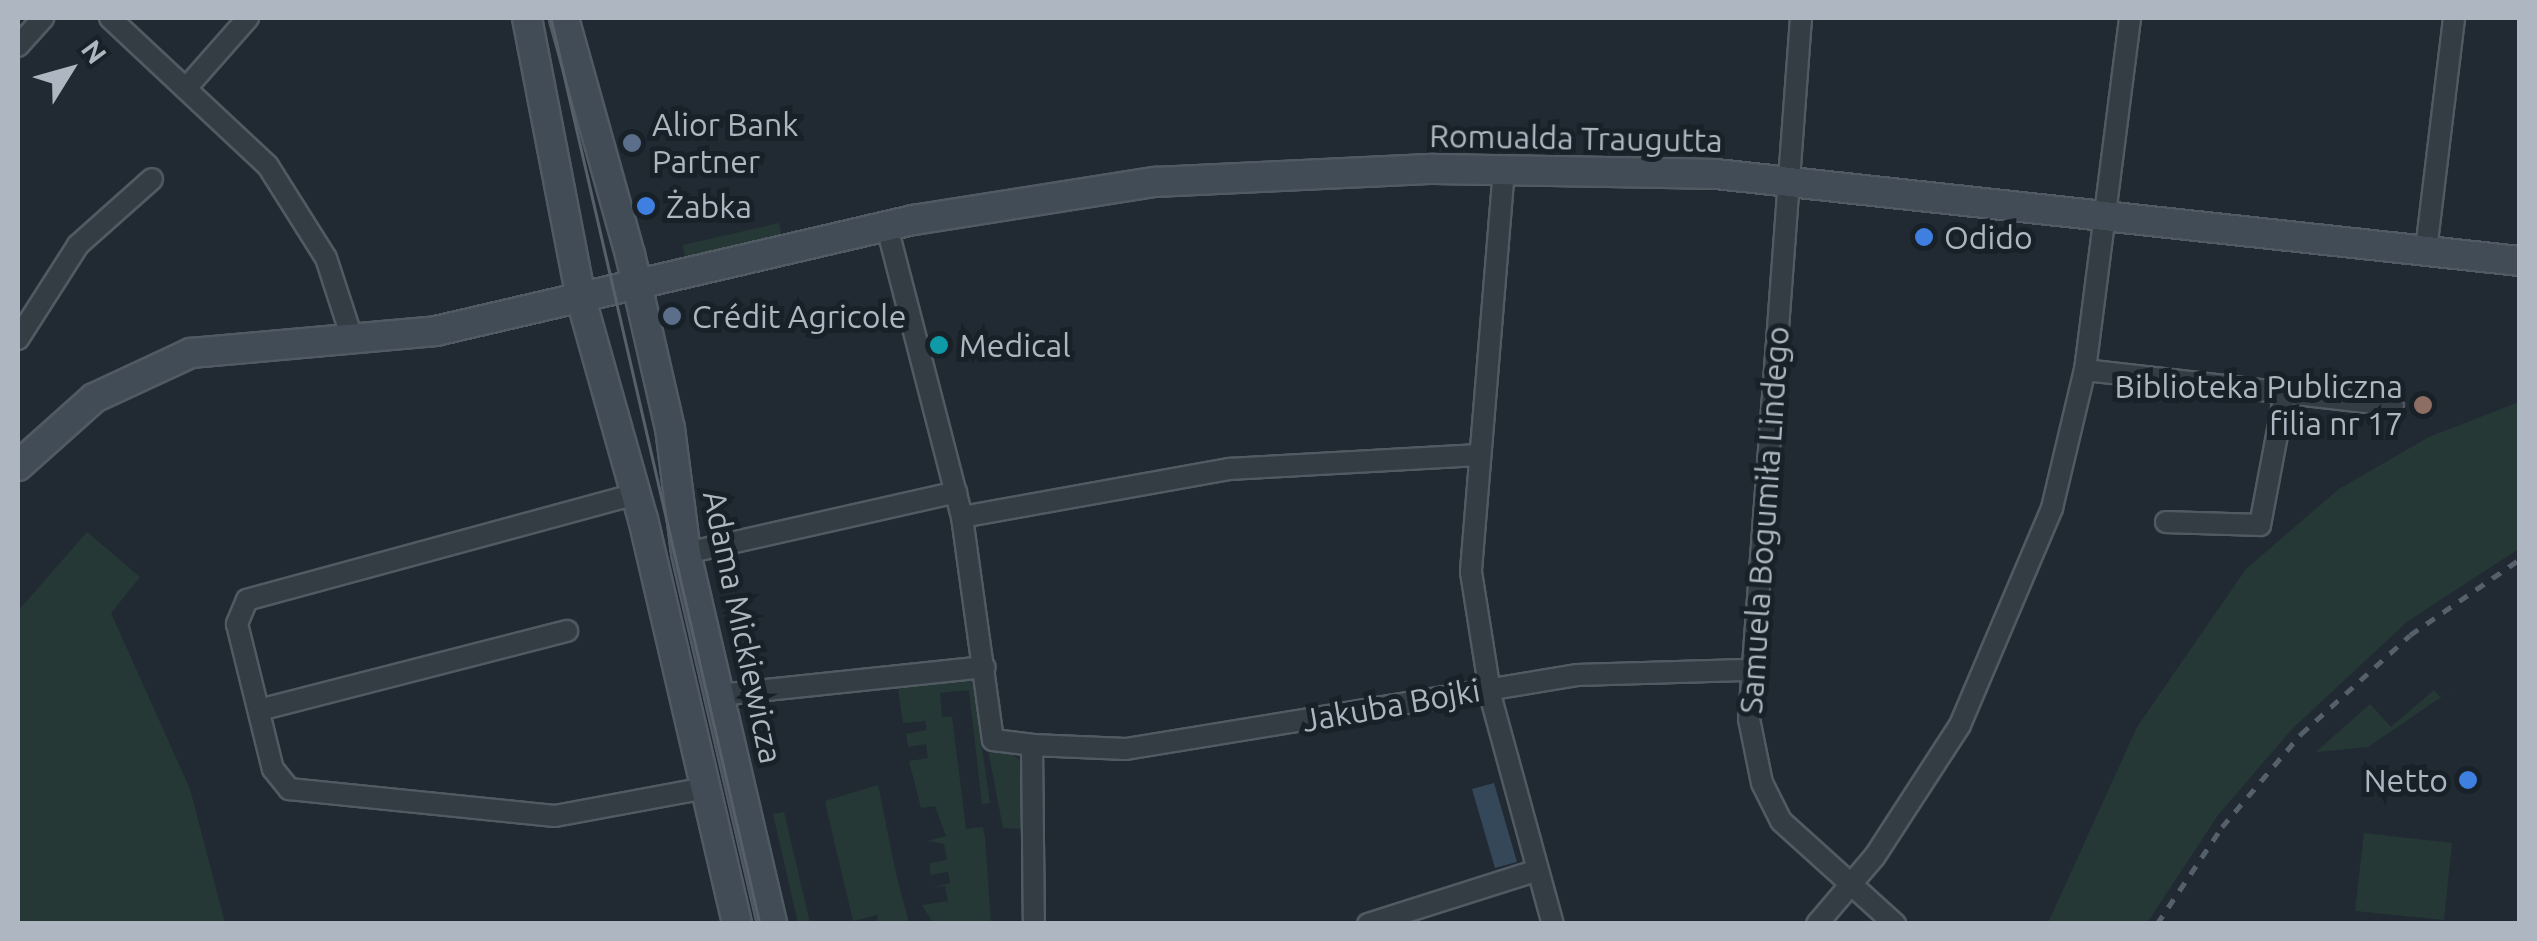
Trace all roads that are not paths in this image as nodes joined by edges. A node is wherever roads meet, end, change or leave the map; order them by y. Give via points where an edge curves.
1 (43, 18) edge
2 (110, 18) edge
3 (248, 18) edge
4 (527, 18) edge
5 (564, 18) edge
6 (1802, 18) edge
7 (2130, 18) edge
8 (2454, 18) edge
9 (18, 46) edge
10 (188, 86) junction
11 (1504, 169) junction
12 (152, 179) dead end
13 (1789, 180) junction
14 (2109, 212) junction
15 (887, 227) junction
16 (2426, 250) junction
17 (2520, 261) edge
18 (637, 286) junction
19 (581, 299) junction
20 (352, 338) junction
21 (18, 340) edge
22 (2085, 370) junction
23 (2285, 393) junction
24 (2393, 405) dead end
25 (1478, 454) junction
26 (21, 456) edge
27 (956, 492) junction
28 (636, 494) junction
29 (962, 517) junction
30 (2166, 522) dead end
31 (686, 552) junction
32 (567, 631) dead end
33 (985, 667) junction
34 (1751, 670) junction
35 (1489, 688) junction
36 (719, 695) junction
37 (263, 709) junction
38 (1032, 745) junction
39 (706, 788) junction
40 (1538, 870) junction
41 (1848, 890) junction
42 (737, 924) edge
43 (772, 924) edge
44 (1034, 924) edge
45 (1368, 924) edge
46 (1553, 924) edge
47 (1818, 924) edge
48 (1895, 924) edge

1 - 9 street
2 - 10 street
3 - 10 street
4 - 19 street
5 - 18 street, Adama Mickiewicza
6 - 13 street, Samuela Bogumiła Lindego
7 - 14 street
8 - 16 street
10 - 20 street via 244,136 293,201 339,285
11 - 13 street, Romualda Traugutta
11 - 15 street, Romualda Traugutta via 1155,182
11 - 25 street
12 - 21 street via 78,245
13 - 14 street, Romualda Traugutta
13 - 34 street, Samuela Bogumiła Lindego
14 - 16 street, Romualda Traugutta
14 - 22 street
15 - 18 street, Romualda Traugutta
15 - 27 street
16 - 17 street, Romualda Traugutta
18 - 19 street
18 - 31 street, Adama Mickiewicza via 670,428
19 - 20 street via 421,334
19 - 28 street
20 - 26 street via 242,344 171,358 94,398
22 - 23 street
22 - 41 street via 2053,505 1990,664 1960,725
23 - 24 street
23 - 30 street via 2260,525
25 - 29 street via 1230,469
25 - 35 street via 1471,572
27 - 29 street
27 - 31 street
28 - 37 street via 246,600 237,624
28 - 39 street
29 - 33 street
31 - 36 street, Adama Mickiewicza
32 - 37 street
33 - 36 street
33 - 38 street, Jakuba Bojki via 993,740
34 - 35 street, Jakuba Bojki via 1616,672
34 - 41 street, Samuela Bogumiła Lindego via 1749,719 1766,794 1788,830
35 - 38 street, Jakuba Bojki via 1137,748
35 - 40 street
36 - 43 street, Adama Mickiewicza
37 - 39 street via 276,778 299,792 555,816
38 - 44 street
39 - 42 street
40 - 45 street
40 - 46 street
41 - 47 street
41 - 48 street, Samuela Bogumiła Lindego

